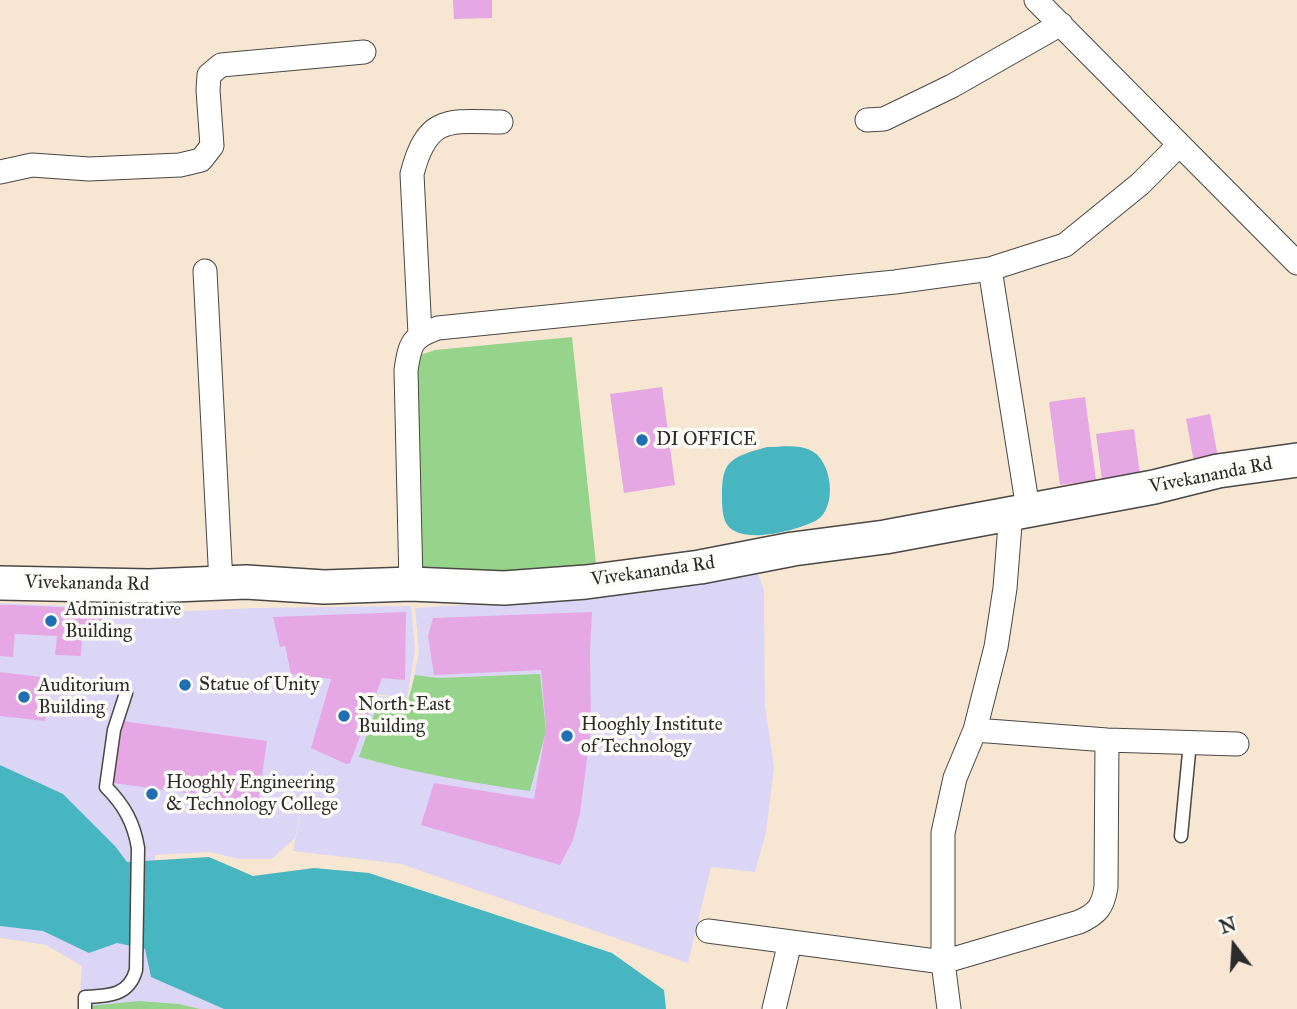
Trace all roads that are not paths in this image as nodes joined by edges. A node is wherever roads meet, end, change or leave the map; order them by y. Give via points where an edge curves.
1 (1037, 0) edge
2 (1061, 24) junction
3 (364, 52) dead end
4 (867, 120) dead end
5 (501, 122) dead end
6 (1179, 145) junction
7 (0, 172) edge
8 (1297, 263) edge
9 (990, 270) junction
10 (205, 271) dead end
11 (420, 334) junction
12 (1297, 460) edge
13 (1020, 511) junction
14 (0, 583) edge
15 (220, 583) junction
16 (411, 584) junction
17 (126, 693) dead end
18 (975, 730) junction
19 (1107, 740) junction
20 (1190, 742) junction
21 (1237, 744) dead end
22 (1181, 836) dead end
23 (708, 932) dead end
24 (790, 942) junction
25 (943, 962) junction
26 (85, 1009) edge
27 (774, 1009) edge
28 (949, 1009) edge

1 - 2 street
2 - 4 street via 952,86 884,118
2 - 6 street
3 - 7 street via 221,65 209,75 212,146 201,160 89,169 32,165
5 - 11 street via 439,126 430,132 416,158 412,174
6 - 8 street
6 - 9 street via 1140,184 1065,245
9 - 11 street via 438,328
9 - 13 street
10 - 15 street
11 - 16 street via 409,347 407,370
12 - 13 street, Vivekananda Rd
13 - 16 street, Vivekananda Rd via 885,537 586,582 504,588
13 - 18 street via 996,647
14 - 15 street, Vivekananda Rd
15 - 16 street, Vivekananda Rd
17 - 26 lane via 114,730 106,788 128,815 138,848 136,970 133,982 123,990 85,997
18 - 19 street
18 - 25 street via 955,778 943,833
19 - 20 street
19 - 25 street via 1104,903 1094,915 1079,922
20 - 21 street
20 - 22 lane
23 - 24 street
24 - 25 street
24 - 27 street
25 - 28 street

